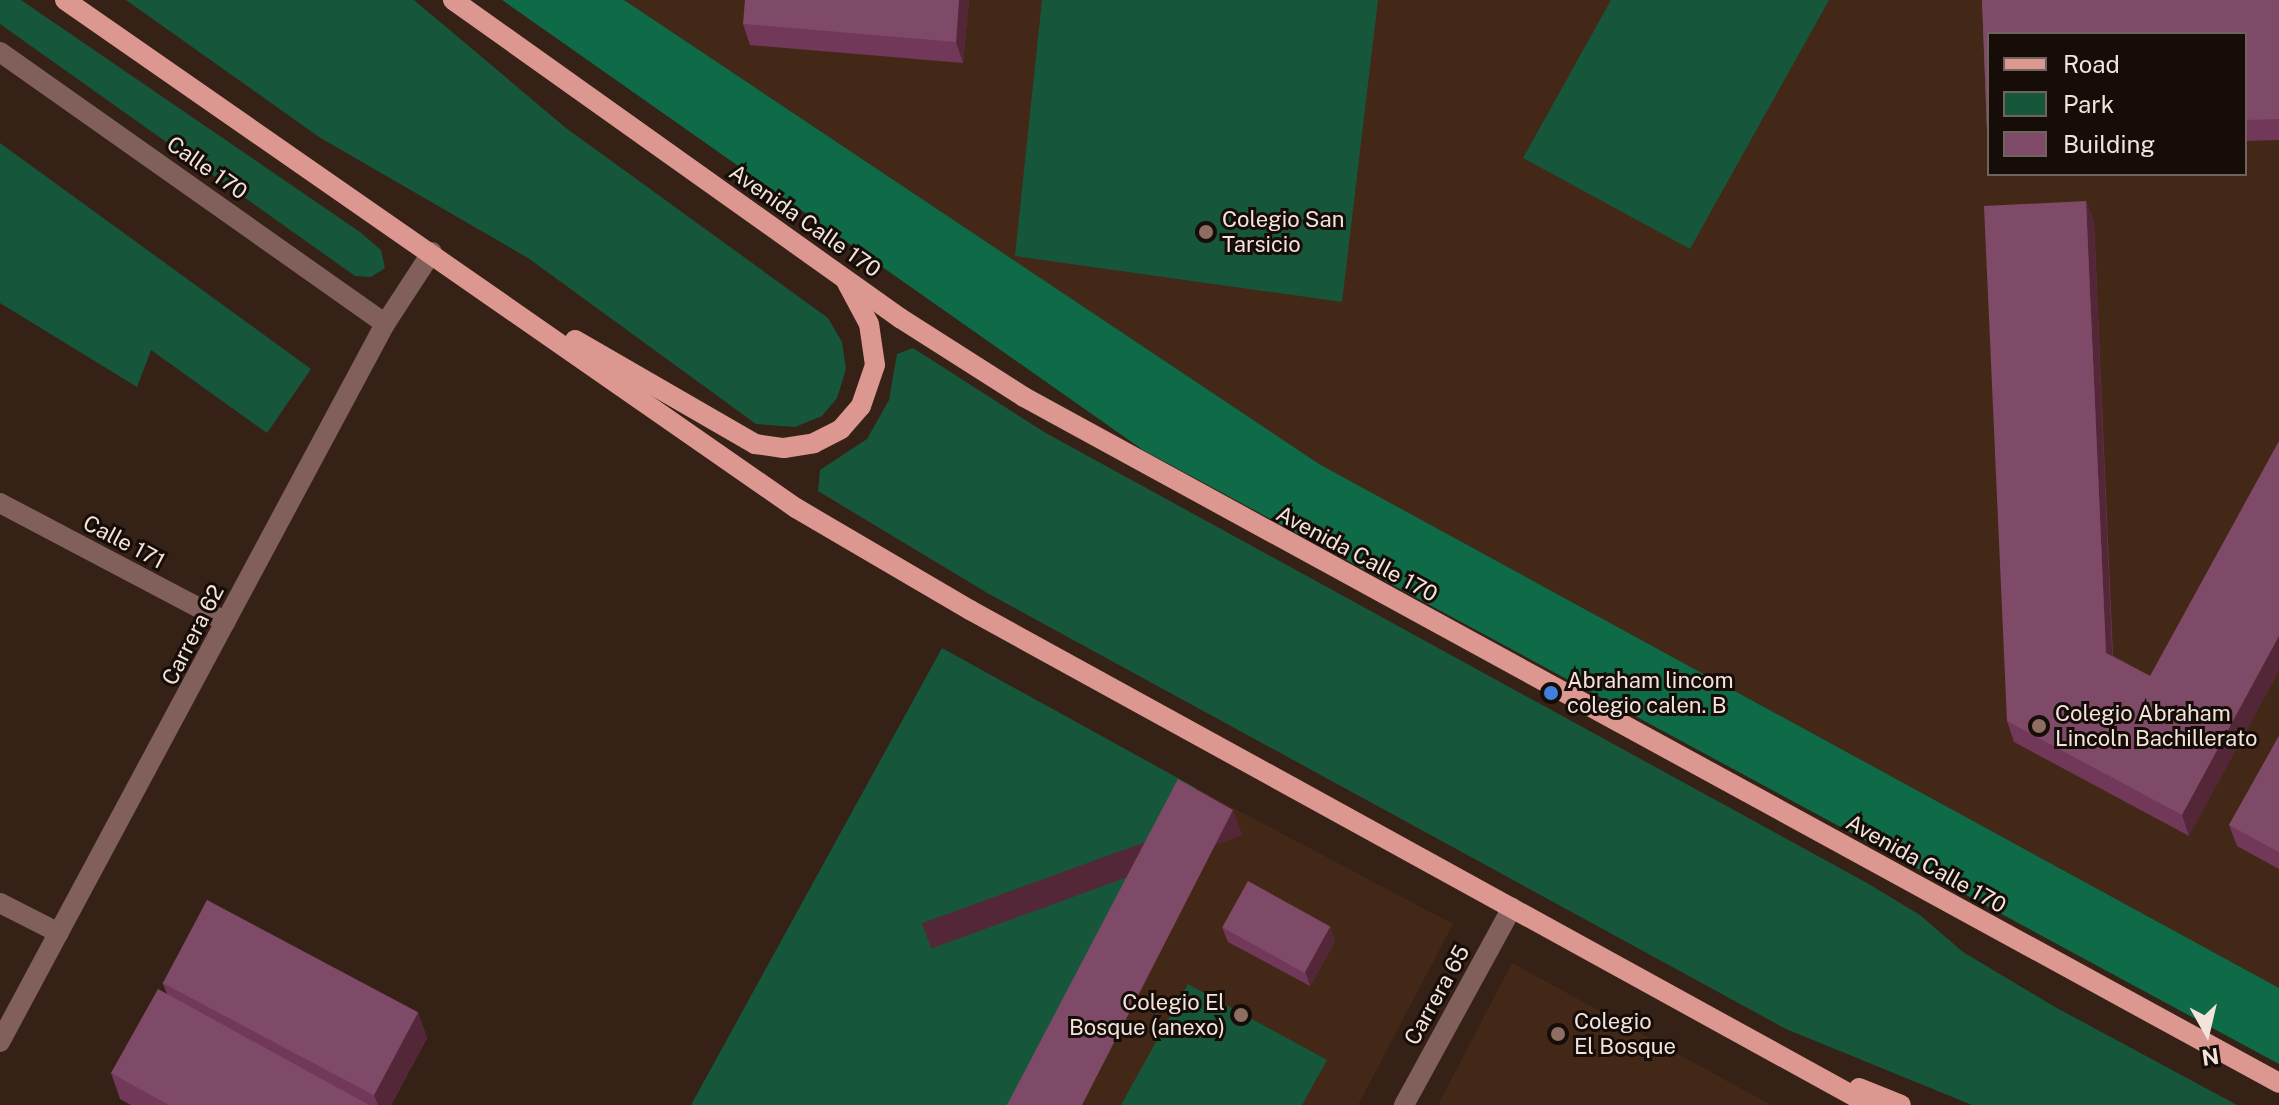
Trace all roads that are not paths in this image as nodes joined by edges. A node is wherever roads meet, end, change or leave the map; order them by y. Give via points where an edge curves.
1 (65, 0) edge
2 (453, 0) edge
3 (0, 52) edge
4 (432, 252) junction
5 (843, 277) junction
6 (487, 292) junction
7 (385, 324) junction
8 (0, 503) edge
9 (226, 622) junction
10 (0, 903) edge
11 (1512, 908) junction
12 (59, 933) junction
13 (0, 1042) edge
14 (1771, 1050) junction
15 (2279, 1083) edge
16 (1404, 1105) edge
17 (1870, 1105) edge
18 (1901, 1105) edge

1 - 4 main road
2 - 5 main road, Avenida Calle 170
3 - 7 street, Calle 170
4 - 6 main road
4 - 7 street, Carrera 62
5 - 6 main road via 869,324 875,365 865,393 841,429 814,443 784,448 755,444
5 - 15 main road, Avenida Calle 170 via 1024,397 1124,455
6 - 11 main road via 726,461 863,548
7 - 9 street, Carrera 62
8 - 9 street, Calle 171
9 - 12 street, Carrera 62
10 - 12 street
11 - 14 main road
11 - 16 street, Carrera 65
12 - 13 street, Carrera 62
14 - 17 main road
14 - 18 main road

